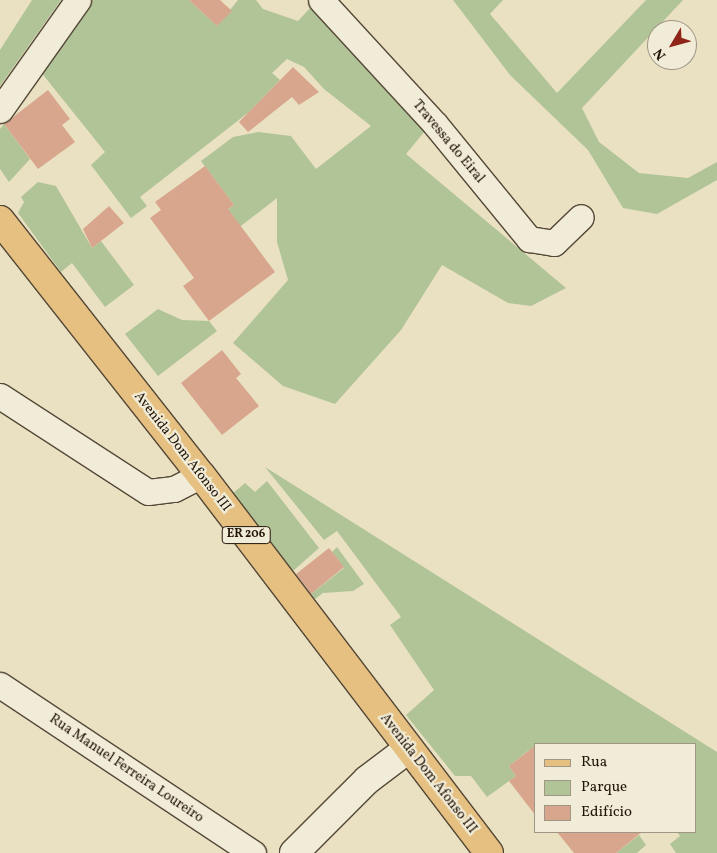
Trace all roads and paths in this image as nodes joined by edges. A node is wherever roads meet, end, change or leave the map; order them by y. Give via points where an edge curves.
1 (78, 0) edge
2 (321, 0) edge
3 (0, 110) edge
4 (581, 217) dead end
5 (0, 220) edge
6 (0, 396) edge
7 (201, 475) junction
8 (0, 685) edge
9 (408, 749) junction
10 (253, 853) edge
11 (294, 853) edge
12 (489, 853) edge

1 - 3 street
2 - 4 street, Travessa do Eiral via 435,124 529,239 548,245 554,243
5 - 7 main road, Avenida Dom Afonso III / ER 206
6 - 7 street via 148,492 174,489
7 - 9 main road, Avenida Dom Afonso III / ER 206
8 - 10 street, Rua Manuel Ferreira Loureiro
9 - 11 street via 367,780
9 - 12 main road, Avenida Dom Afonso III / ER 206

